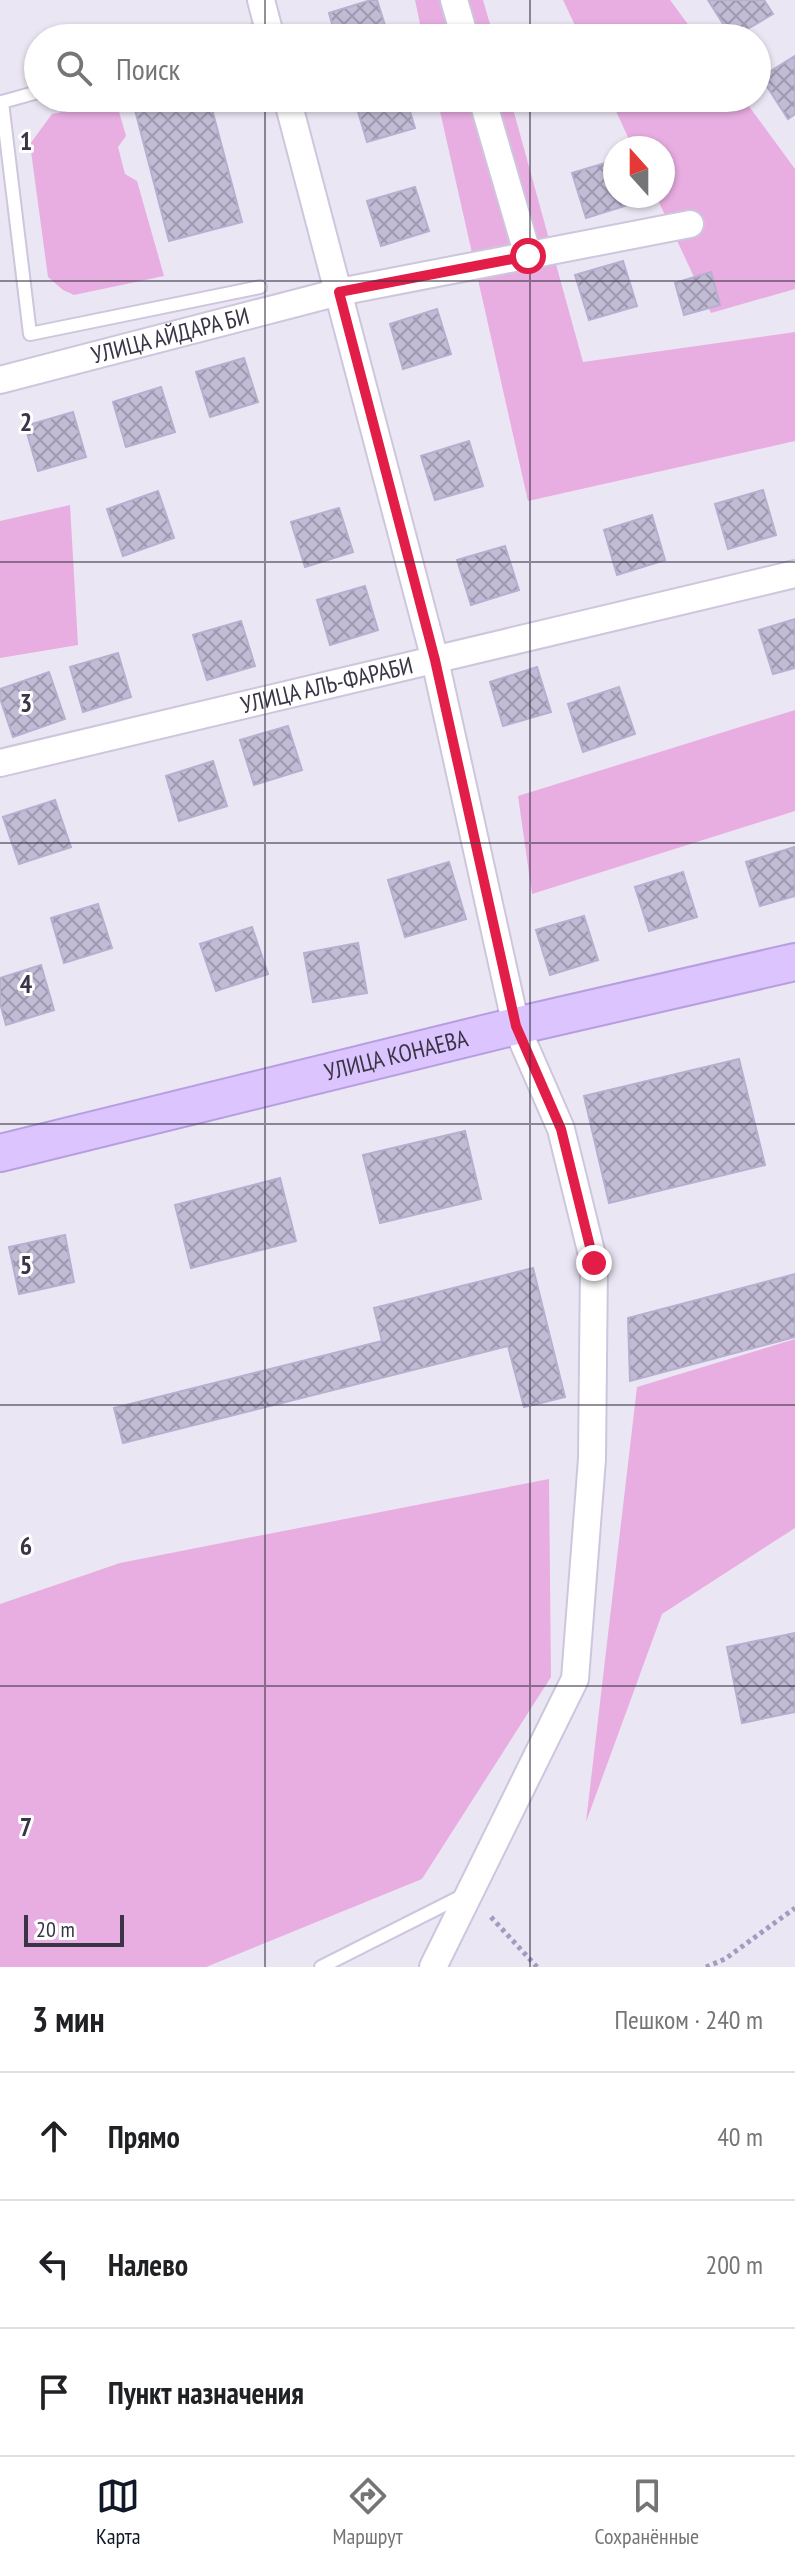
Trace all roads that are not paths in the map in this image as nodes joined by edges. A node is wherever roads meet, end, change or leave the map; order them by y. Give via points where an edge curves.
1 (261, 0) edge
2 (454, 0) edge
3 (267, 24) edge
4 (461, 24) edge
5 (24, 96) edge
6 (291, 112) edge
7 (486, 112) edge
8 (690, 224) dead end
9 (528, 256) junction
10 (260, 287) dead end
11 (339, 292) junction
12 (0, 380) edge
13 (795, 574) edge
14 (435, 660) junction
15 (0, 763) edge
16 (795, 962) edge
17 (516, 1026) junction
18 (0, 1153) edge
19 (469, 1893) junction
20 (321, 1967) edge
21 (433, 1967) edge

1 - 3 street
2 - 4 street
5 - 10 lane via 2,102 30,334
6 - 11 street
7 - 9 street
8 - 9 street, УЛИЦА АЙДАРА БИ
9 - 11 street, УЛИЦА АЙДАРА БИ
11 - 12 street, УЛИЦА АЙДАРА БИ
11 - 14 street
13 - 14 street, УЛИЦА АЛЬ-ФАРАБИ
14 - 15 street, УЛИЦА АЛЬ-ФАРАБИ
14 - 17 street
16 - 17 main road, УЛИЦА КОНАЕВА
17 - 18 main road, УЛИЦА КОНАЕВА
17 - 19 street via 561,1129 594,1263 592,1459 575,1679
19 - 20 lane
19 - 21 street

